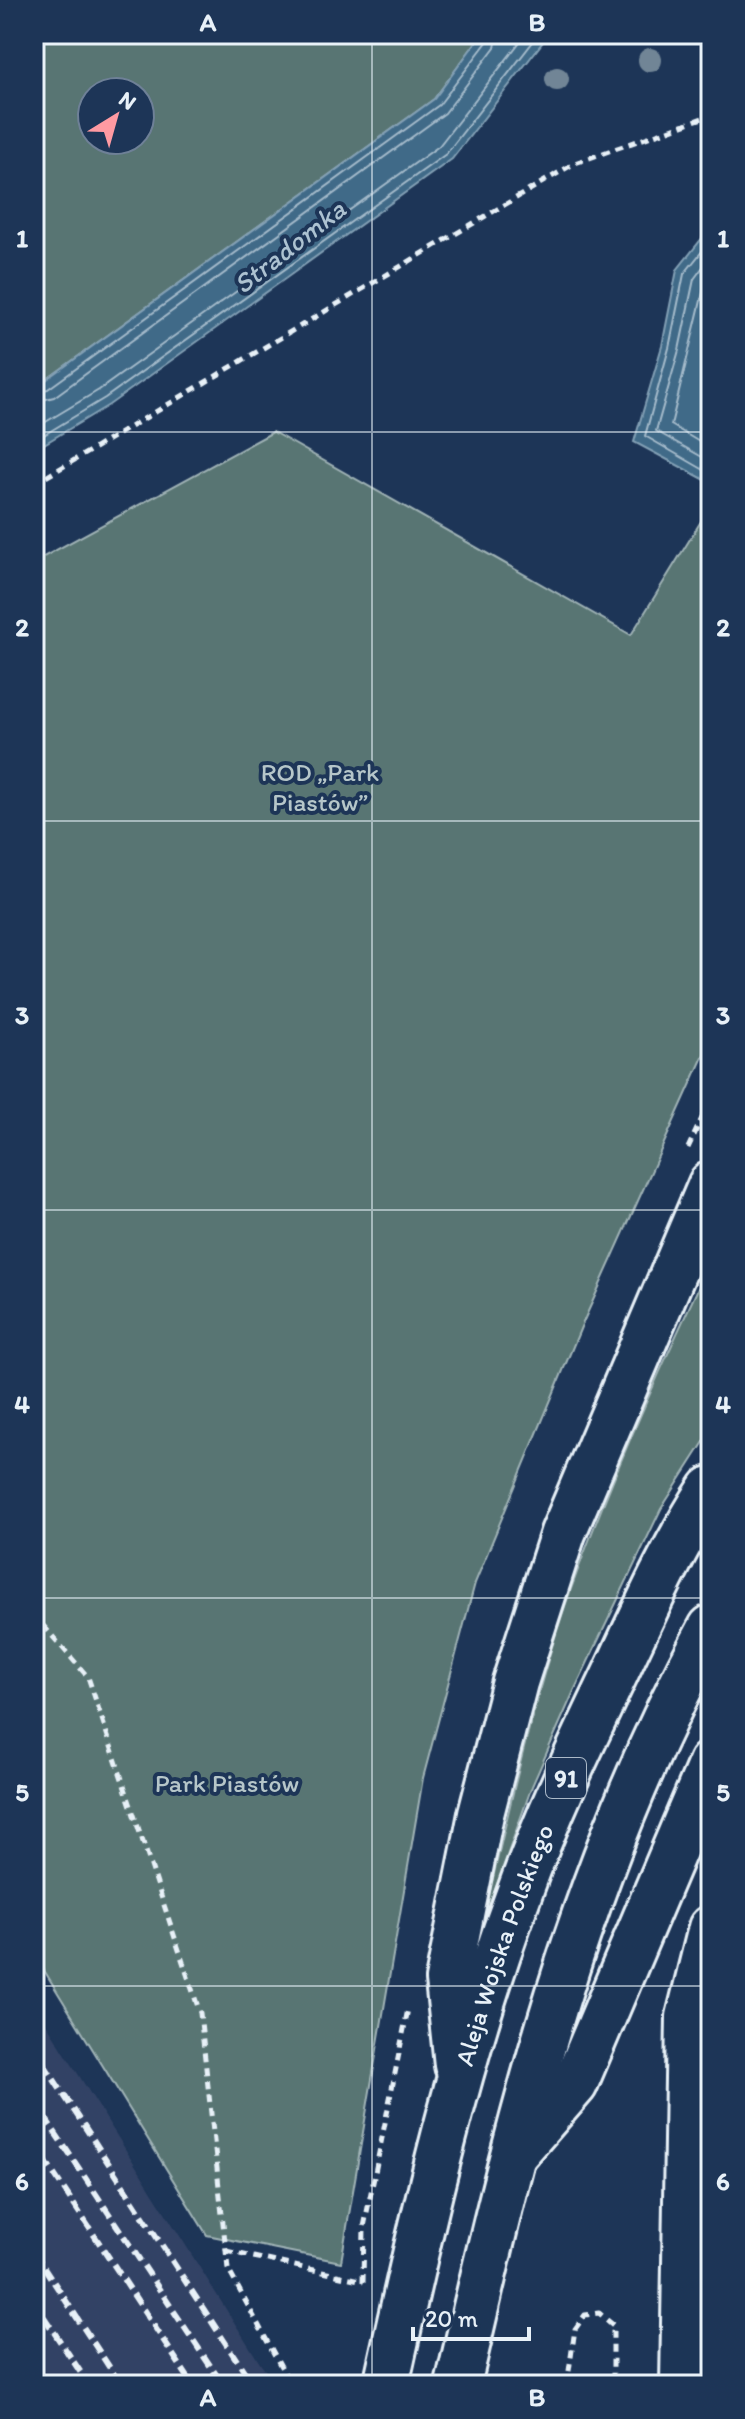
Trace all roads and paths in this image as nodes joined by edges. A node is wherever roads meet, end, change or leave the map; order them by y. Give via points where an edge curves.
1 (711, 115) edge
2 (34, 484) edge
3 (711, 1184) edge
4 (711, 1489) edge
5 (34, 1615) edge
6 (711, 1628) edge
7 (711, 1763) edge
8 (711, 1928) edge
9 (700, 2017) edge
10 (460, 2083) junction
11 (509, 2160) junction
12 (364, 2227) dead end
13 (226, 2251) junction
14 (364, 2281) junction
15 (361, 2294) dead end
16 (291, 2385) edge
17 (386, 2385) edge
18 (458, 2385) edge
19 (567, 2385) edge
20 (613, 2385) edge
21 (683, 2385) edge

1 - 2 path via 575,163
3 - 10 main road via 563,1533 515,1682 481,1814 448,1980
4 - 10 main road, Aleja Wojska Polskiego / 91 via 634,1633 569,1771 518,1894
5 - 13 path via 88,1677 200,2013
6 - 11 main road via 680,1683 599,1866 549,2014
7 - 11 main road via 575,2084
8 - 9 main road
9 - 21 main road
10 - 17 main road, Aleja Wojska Polskiego / 91
11 - 18 main road
12 - 14 path
13 - 14 path
13 - 16 path via 228,2269
14 - 15 path
19 - 20 path via 575,2329 585,2315 599,2313 613,2325

